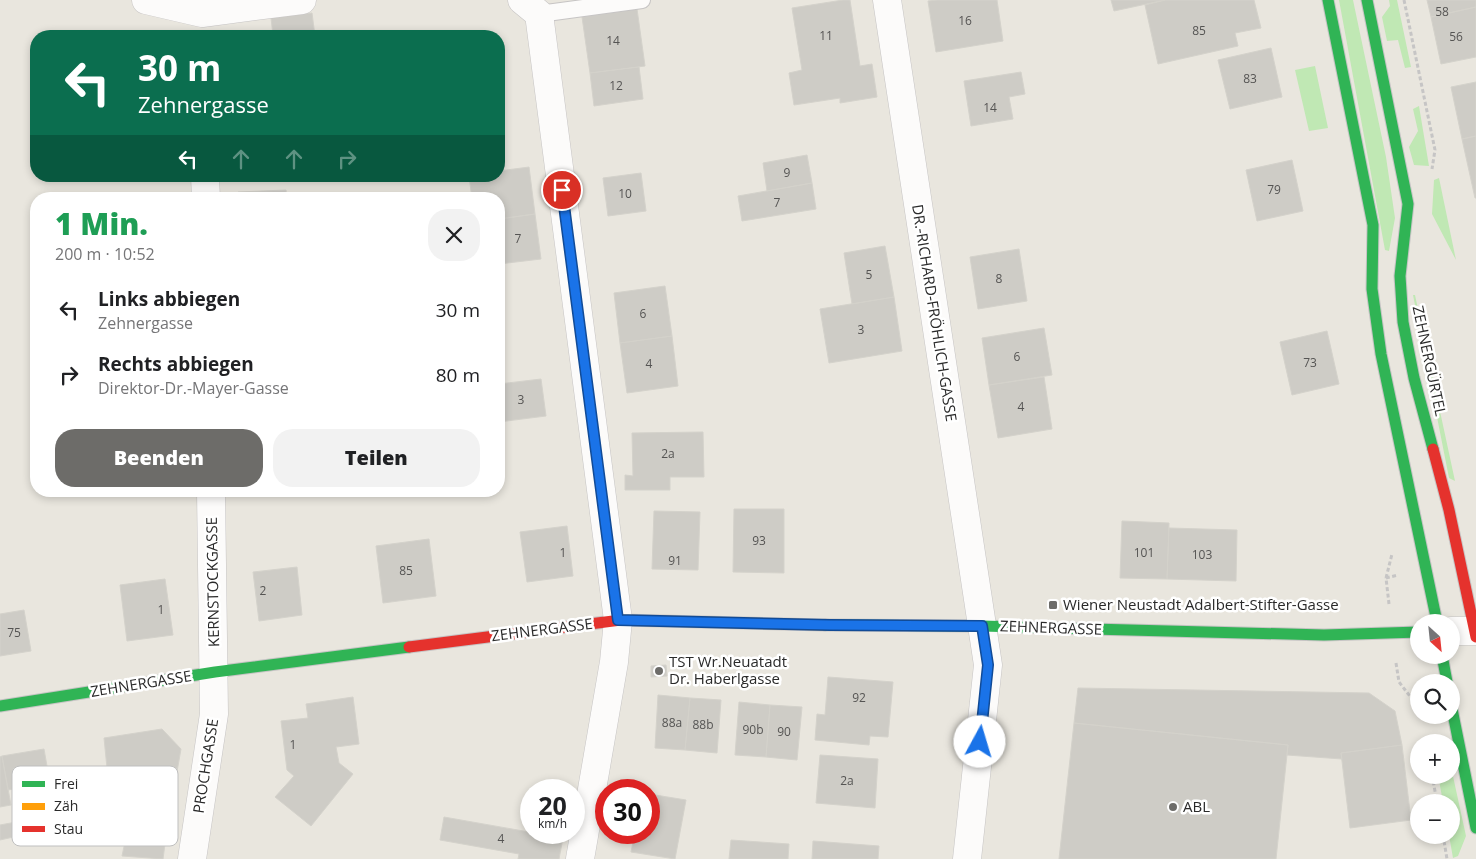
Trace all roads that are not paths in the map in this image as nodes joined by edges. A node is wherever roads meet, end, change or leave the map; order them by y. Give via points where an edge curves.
1 (146, 0) edge
2 (302, 0) edge
3 (642, 0) edge
4 (887, 0) edge
5 (1328, 0) edge
6 (1367, 0) edge
7 (531, 7) edge
8 (203, 25) edge
9 (211, 497) edge
10 (1436, 614) edge
11 (618, 620) junction
12 (982, 626) junction
13 (1410, 632) edge
14 (1470, 633) edge
15 (215, 672) junction
16 (0, 706) edge
17 (1455, 724) edge
18 (1476, 828) edge
19 (192, 859) edge
20 (580, 859) edge
21 (967, 859) edge

1 - 8 street
2 - 8 street
3 - 7 lane
4 - 12 street, DR.-RICHARD-FRÖHLICH-GASSE
5 - 10 main road via 1373,225 1372,289 1381,354
6 - 14 main road, ZEHNERGÜRTEL via 1408,204 1400,276 1403,322 1414,378 1449,510
7 - 11 street
9 - 15 street, KERNSTOCKGASSE
11 - 12 main road, ZEHNERGASSE
11 - 15 main road, ZEHNERGASSE
11 - 20 street via 614,662
12 - 13 main road, ZEHNERGASSE via 1324,635
12 - 21 street, DR.-RICHARD-FRÖHLICH-GASSE via 988,665
15 - 16 main road, ZEHNERGASSE
15 - 19 street, PROCHGASSE via 214,714
17 - 18 main road

